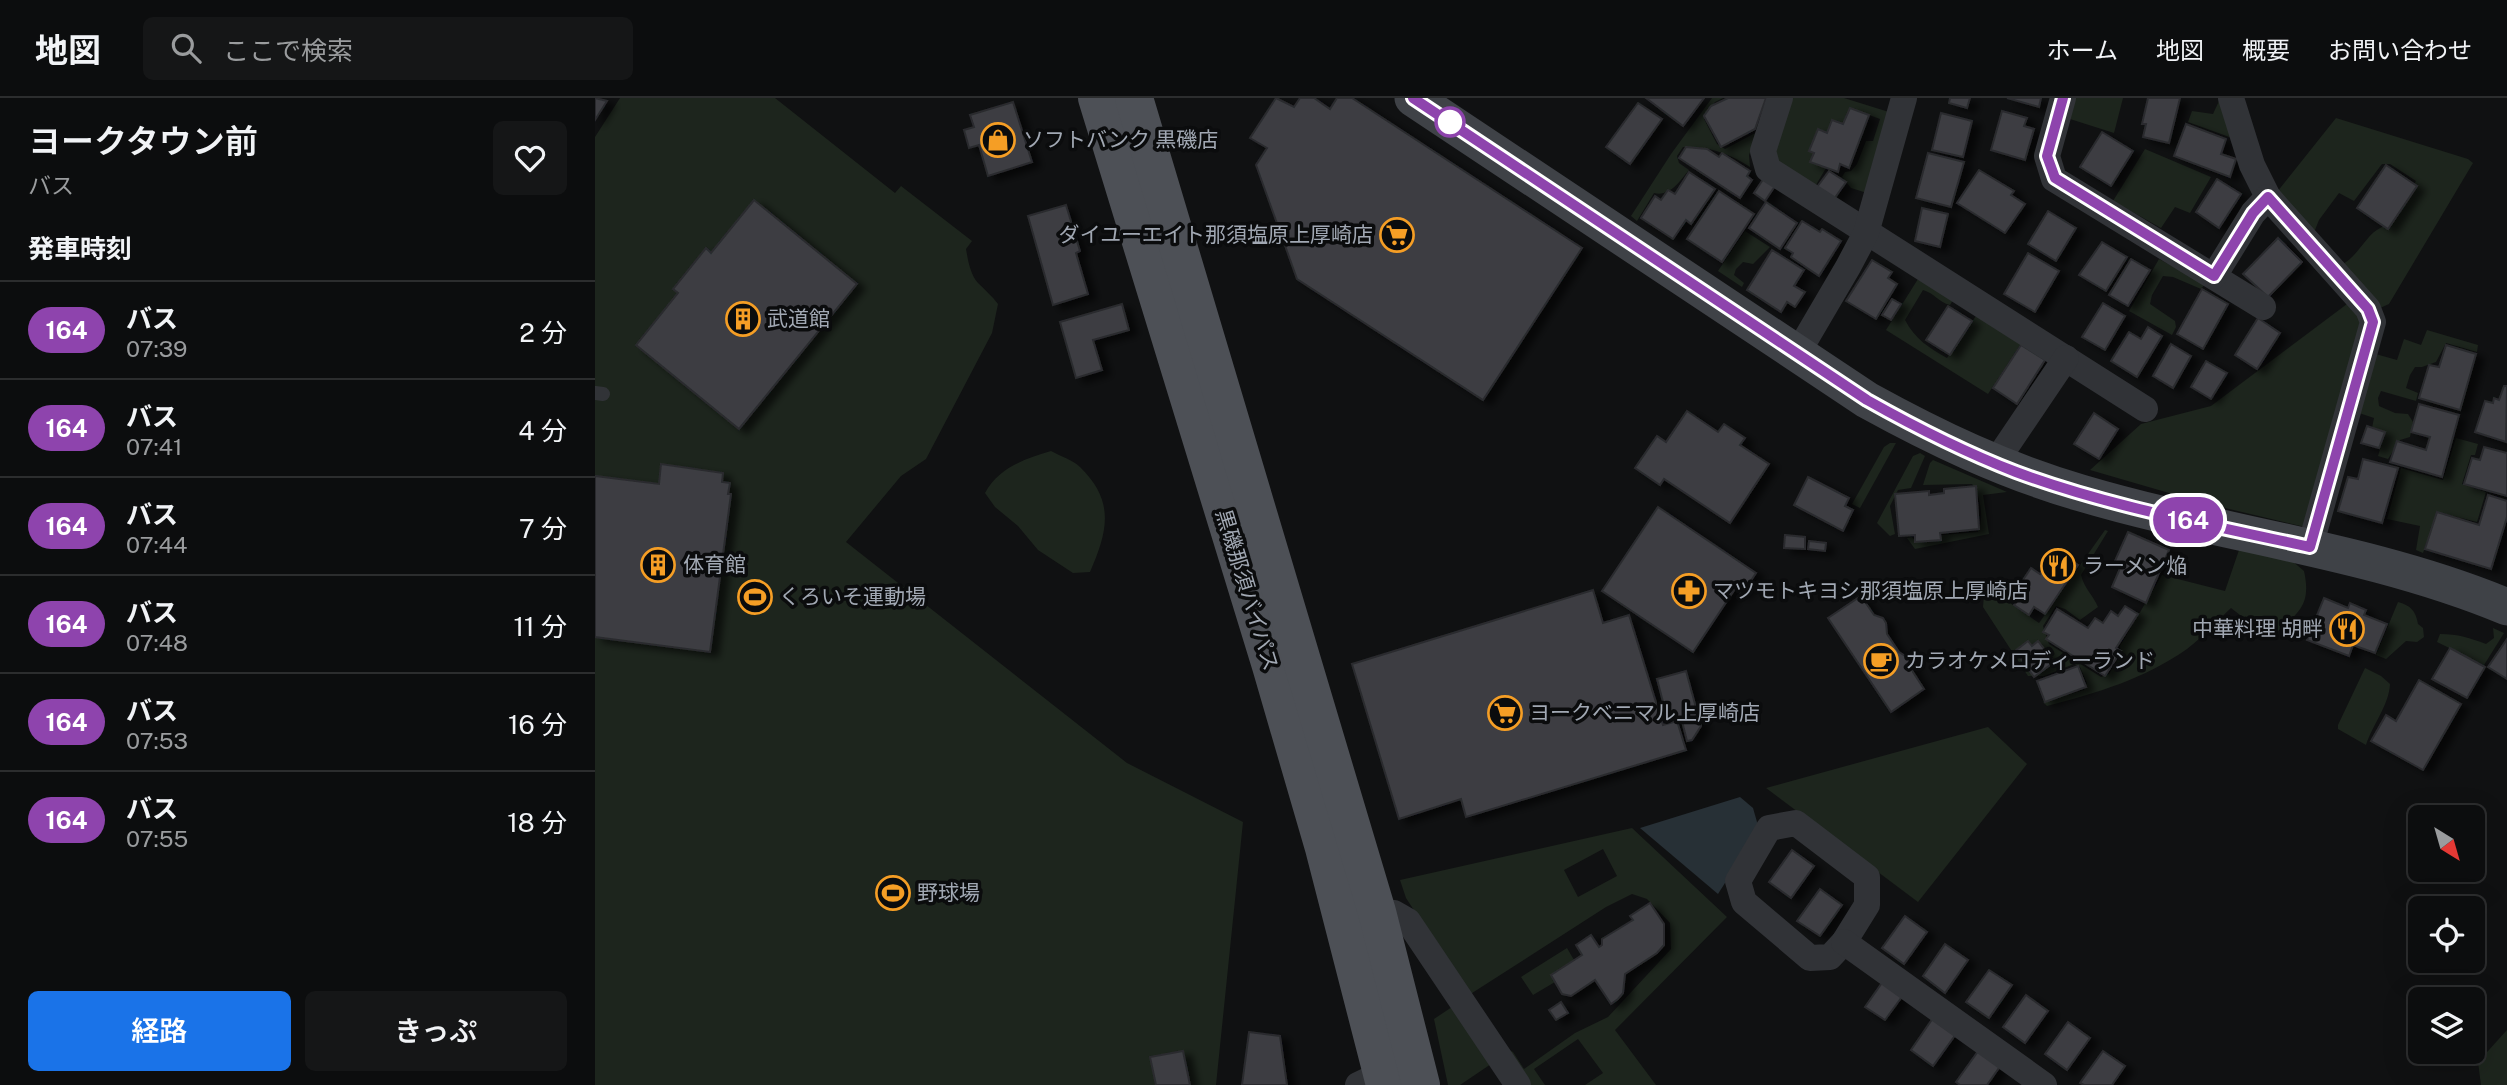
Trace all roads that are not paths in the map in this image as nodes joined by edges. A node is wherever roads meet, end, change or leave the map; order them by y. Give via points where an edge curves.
1 (1097, 98) edge
2 (1134, 98) edge
3 (1413, 98) edge
4 (1780, 98) edge
5 (1905, 98) edge
6 (2063, 98) edge
7 (2231, 98) edge
8 (2268, 197) junction
9 (1866, 233) junction
10 (2214, 276) junction
11 (2263, 307) dead end
12 (1797, 354) junction
13 (2066, 358) junction
14 (2145, 409) dead end
15 (1996, 463) junction
16 (2310, 547) junction
17 (2507, 607) edge
18 (1377, 912) junction
19 (1844, 942) junction
20 (1375, 1081) edge
21 (1421, 1085) edge
22 (1518, 1085) edge
23 (2044, 1085) edge

1 - 20 main road, 黒磯那須バイパス via 1324,848
2 - 18 main road, 黒磯那須バイパス
3 - 12 street
4 - 9 street via 1763,151 1768,169
5 - 9 street
6 - 10 street via 2047,156 2055,178
7 - 8 street via 2252,165
8 - 10 street
8 - 16 street via 2368,309 2373,322
9 - 12 street
9 - 13 street
10 - 11 street
12 - 15 street via 1867,400
13 - 14 street
13 - 15 street
15 - 16 street via 2152,512
16 - 17 street via 2417,575
18 - 21 main road, 黒磯那須バイパス
18 - 22 street via 1394,913 1408,921
19 - 19 street via 1830,957 1810,958 1744,902 1738,881 1769,828 1796,823 1867,877 1867,905
19 - 23 street

